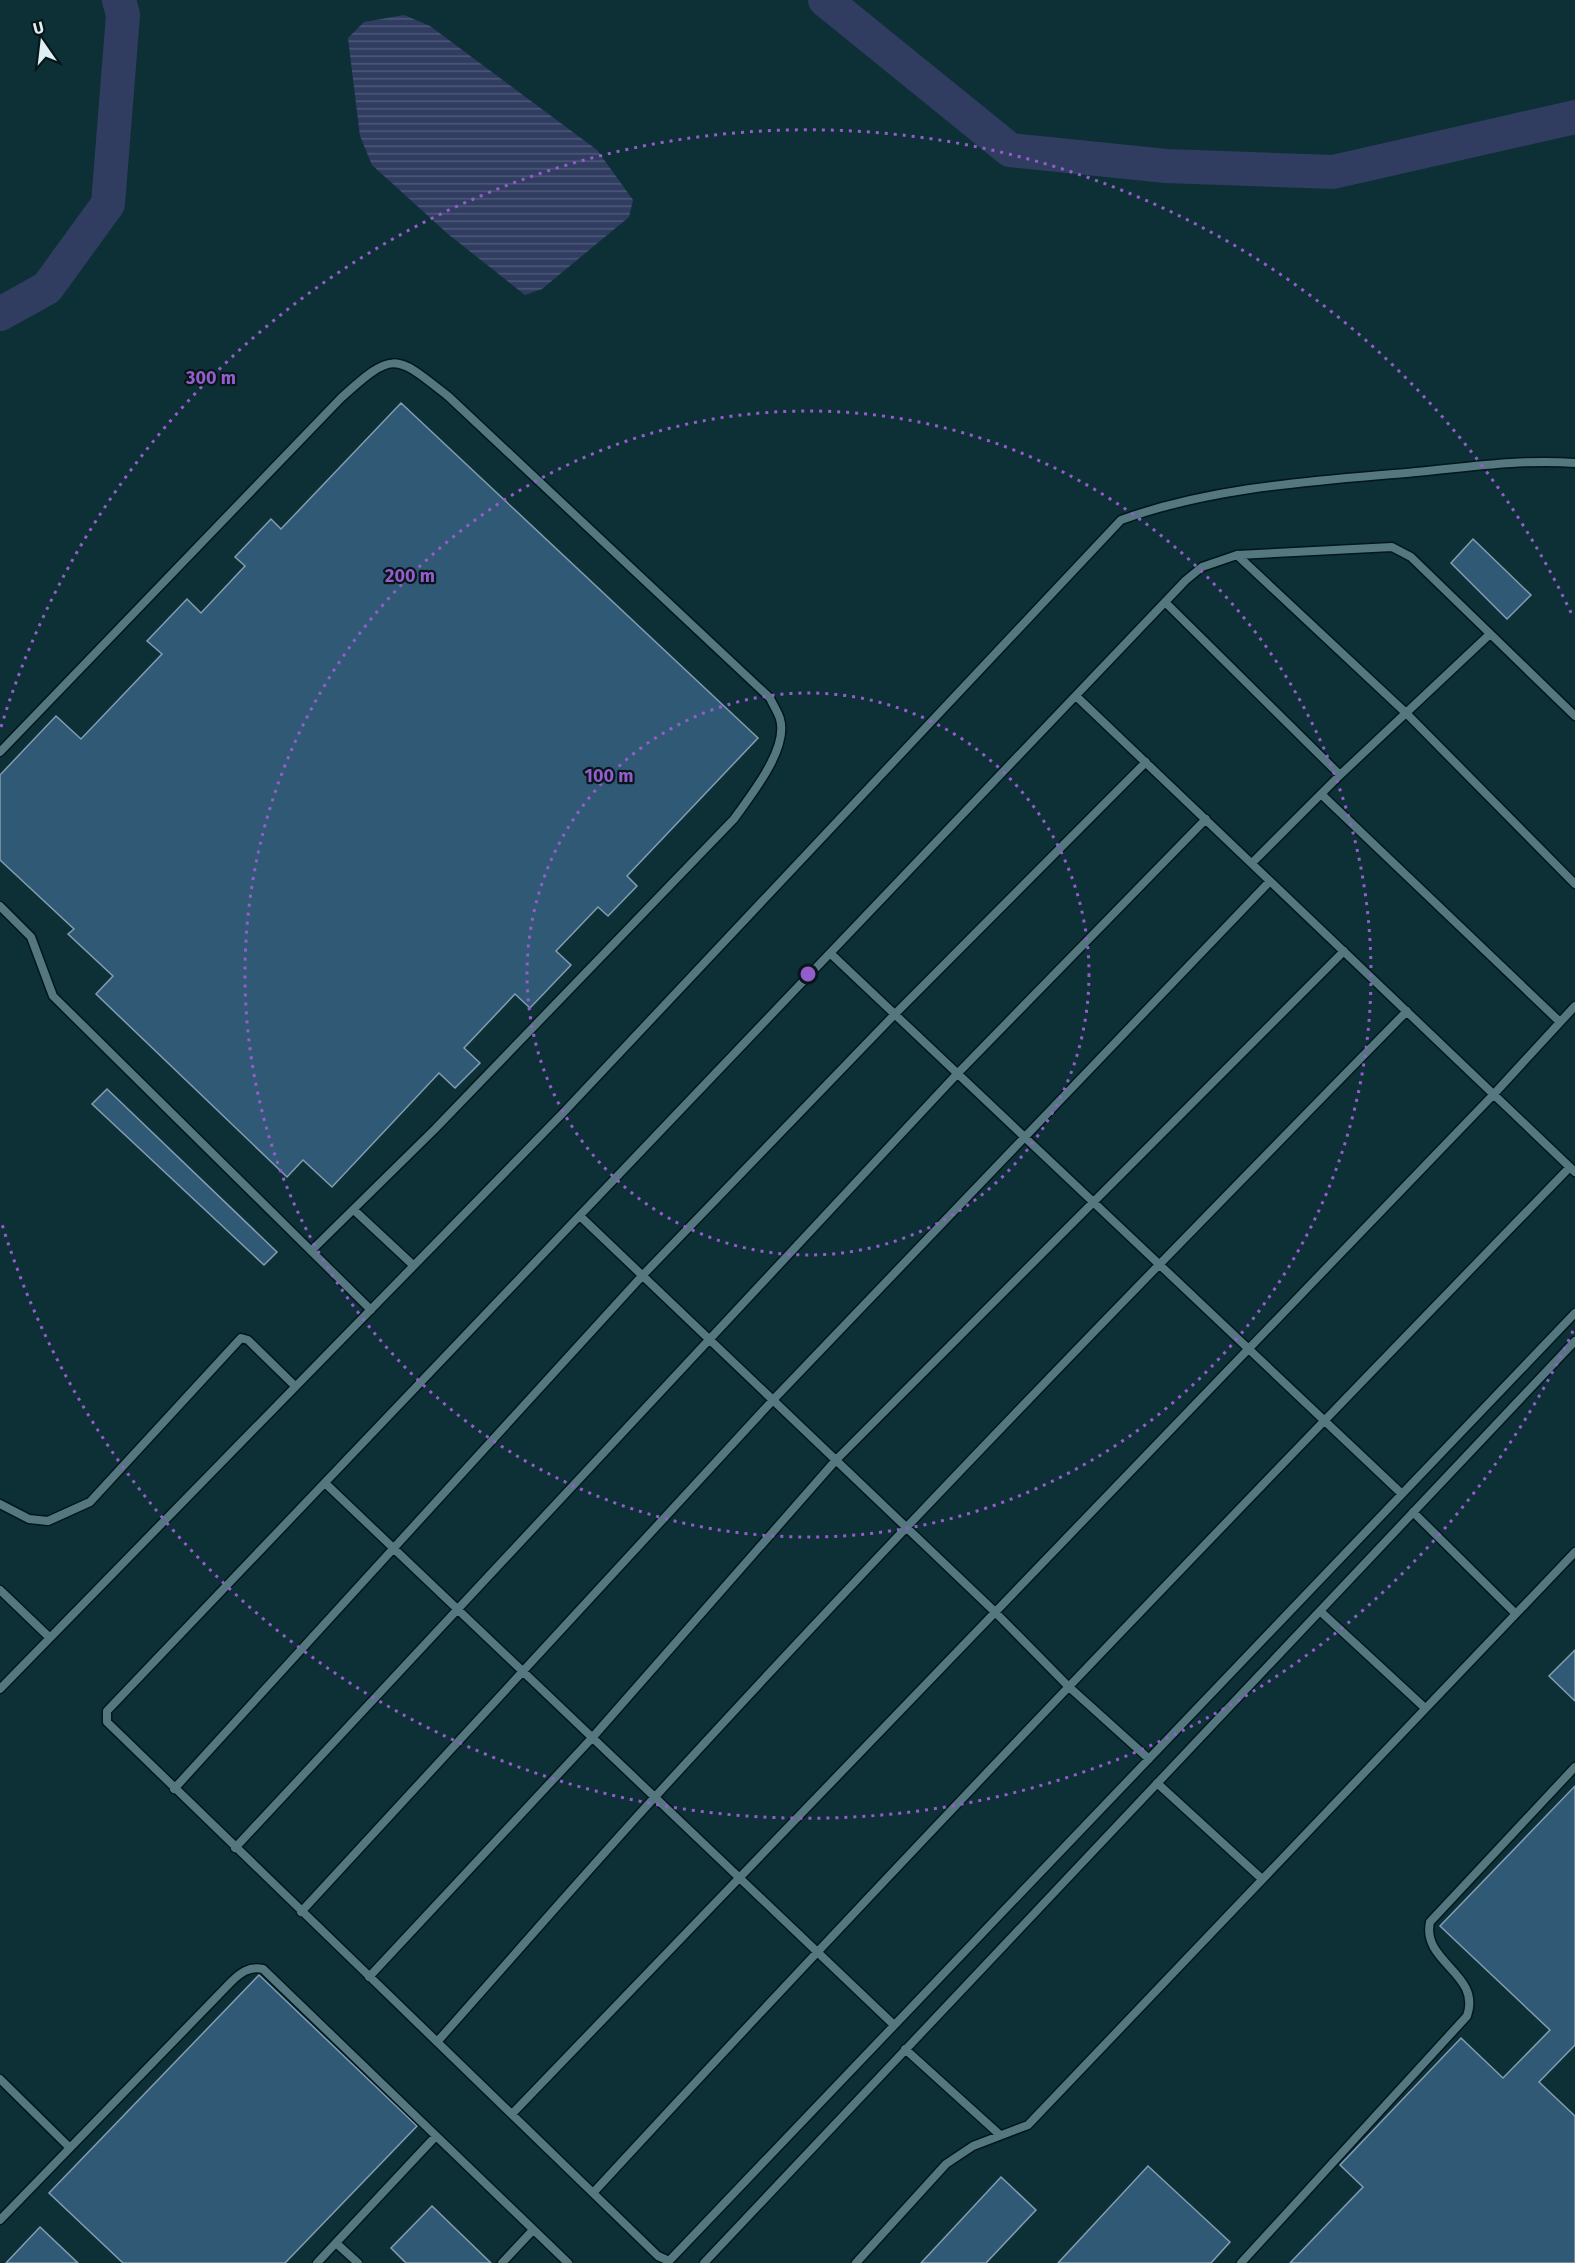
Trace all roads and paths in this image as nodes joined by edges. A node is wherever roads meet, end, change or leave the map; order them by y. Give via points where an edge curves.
1 (1575, 463) edge
2 (1237, 555) junction
3 (1165, 602) junction
4 (1490, 634) junction
5 (1076, 696) junction
6 (1406, 713) junction
7 (1575, 716) edge
8 (0, 752) edge
9 (1146, 762) junction
10 (1340, 775) junction
11 (1321, 794) junction
12 (1206, 819) junction
13 (1252, 863) junction
14 (1270, 881) junction
15 (1575, 884) edge
16 (0, 906) edge
17 (1344, 951) junction
18 (830, 953) junction
19 (1575, 1006) edge
20 (1407, 1011) junction
21 (895, 1014) junction
22 (1560, 1022) junction
23 (957, 1074) junction
24 (1494, 1094) junction
25 (1026, 1139) junction
26 (1573, 1169) edge
27 (1094, 1203) junction
28 (354, 1210) junction
29 (580, 1216) junction
30 (311, 1251) junction
31 (413, 1265) junction
32 (1158, 1265) junction
33 (642, 1276) junction
34 (371, 1310) junction
35 (1575, 1313) edge
36 (708, 1338) junction
37 (1575, 1341) edge
38 (1247, 1349) junction
39 (295, 1386) junction
40 (773, 1400) junction
41 (1323, 1421) junction
42 (836, 1460) junction
43 (325, 1483) junction
44 (1402, 1494) junction
45 (0, 1504) edge
46 (1413, 1512) junction
47 (906, 1529) junction
48 (395, 1550) junction
49 (1575, 1552) edge
50 (0, 1590) edge
51 (457, 1609) junction
52 (994, 1611) junction
53 (1320, 1611) junction
54 (1515, 1613) junction
55 (48, 1637) junction
56 (522, 1671) junction
57 (1068, 1686) junction
58 (0, 1689) edge
59 (1425, 1708) junction
60 (592, 1738) junction
61 (1149, 1759) junction
62 (1575, 1767) edge
63 (1157, 1783) junction
64 (174, 1789) junction
65 (655, 1797) junction
66 (235, 1848) junction
67 (740, 1878) junction
68 (1262, 1879) junction
69 (301, 1912) junction
70 (816, 1951) junction
71 (369, 1977) junction
72 (894, 2025) junction
73 (436, 2042) junction
74 (905, 2049) junction
75 (0, 2079) edge
76 (512, 2115) junction
77 (1000, 2135) junction
78 (435, 2137) junction
79 (69, 2147) junction
80 (593, 2193) junction
81 (0, 2220) edge
82 (533, 2229) junction
83 (336, 2243) junction
84 (317, 2263) edge
85 (358, 2263) edge
86 (502, 2263) edge
87 (568, 2263) edge
88 (704, 2263) edge
89 (856, 2263) edge
90 (1241, 2263) edge

1 - 31 lane via 1529,462 1213,494 1166,504 1122,520 562,1114
2 - 3 lane via 1202,567
2 - 4 lane via 1392,547 1411,557
2 - 6 lane
3 - 5 lane
3 - 10 lane
4 - 6 lane
4 - 7 lane
5 - 9 lane
5 - 18 lane
6 - 10 lane
6 - 15 lane
8 - 28 lane via 341,398 368,374 388,363 409,366 449,397 770,698 781,721 778,747 734,819
9 - 12 lane
9 - 21 lane
10 - 11 lane
11 - 13 lane
11 - 22 lane
12 - 13 lane
12 - 23 lane
13 - 14 lane
14 - 17 lane
14 - 25 lane
16 - 30 lane via 31,937 52,996
17 - 20 lane
17 - 27 lane
18 - 21 lane
18 - 29 lane
19 - 22 lane
20 - 24 lane
20 - 32 lane
21 - 23 lane
21 - 33 lane
22 - 24 lane
23 - 25 lane
23 - 36 lane
24 - 26 lane
24 - 38 lane
25 - 27 lane
25 - 40 lane
26 - 41 lane
27 - 32 lane
27 - 42 lane
28 - 30 lane
28 - 31 lane
29 - 33 lane
29 - 43 lane
30 - 34 lane
31 - 34 lane
32 - 38 lane
32 - 47 lane
33 - 36 lane
33 - 48 lane
34 - 39 lane
35 - 44 lane
36 - 40 lane
36 - 51 lane
37 - 46 lane
38 - 41 lane
38 - 52 lane
39 - 45 lane via 241,1338 90,1502 48,1521 29,1519
39 - 55 lane
40 - 42 lane
40 - 56 lane
41 - 44 lane
41 - 57 lane
42 - 47 lane
42 - 60 lane
43 - 48 lane
43 - 64 lane via 107,1711 111,1728
44 - 61 lane
46 - 53 lane
46 - 54 lane
47 - 52 lane
47 - 65 lane
48 - 51 lane
48 - 64 lane
49 - 54 lane
50 - 55 lane
51 - 56 lane
51 - 66 lane
52 - 57 lane
52 - 67 lane
53 - 59 lane
53 - 63 lane
54 - 59 lane
55 - 58 lane
56 - 60 lane
56 - 69 lane
57 - 61 lane
57 - 70 lane
59 - 68 lane
60 - 65 lane
60 - 71 lane
61 - 72 lane
62 - 90 lane via 1430,1922 1433,1950 1467,1990 1467,2016
63 - 68 lane
63 - 74 lane
64 - 66 lane
65 - 67 lane
65 - 73 lane
66 - 69 lane
67 - 70 lane
67 - 76 lane
68 - 77 lane via 1028,2125
69 - 71 lane
70 - 72 lane
70 - 80 lane
71 - 73 lane
72 - 80 lane via 669,2261 658,2256
73 - 76 lane
74 - 77 lane
74 - 88 lane
75 - 79 lane
76 - 80 lane
77 - 89 lane via 973,2146 946,2164
78 - 79 lane via 257,1968 240,1973
78 - 82 lane
78 - 83 lane
79 - 81 lane
82 - 86 lane
82 - 87 lane
83 - 84 lane
83 - 85 lane

